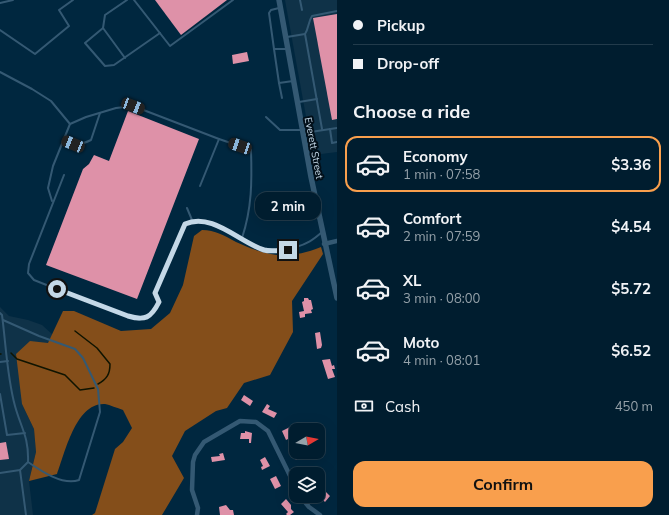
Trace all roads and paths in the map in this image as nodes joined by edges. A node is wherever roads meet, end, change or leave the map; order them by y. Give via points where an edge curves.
1 (13, 0) edge
2 (73, 0) edge
3 (127, 0) edge
4 (134, 0) edge
5 (233, 0) edge
6 (279, 0) edge
7 (300, 0) edge
8 (0, 3) edge
9 (280, 8) junction
10 (302, 10) dead end
11 (337, 11) edge
12 (103, 28) junction
13 (0, 30) edge
14 (160, 33) junction
15 (305, 34) junction
16 (285, 37) junction
17 (274, 49) junction
18 (287, 49) junction
19 (125, 58) junction
20 (0, 72) edge
21 (293, 81) junction
22 (279, 83) junction
23 (282, 98) dead end
24 (317, 99) junction
25 (297, 102) junction
26 (100, 113) junction
27 (266, 117) dead end
28 (70, 124) junction
29 (337, 128) edge
30 (322, 129) junction
31 (330, 129) junction
32 (302, 132) junction
33 (219, 139) junction
34 (64, 140) junction
35 (337, 142) edge
36 (64, 175) dead end
37 (200, 186) dead end
38 (53, 202) junction
39 (187, 208) dead end
40 (192, 220) junction
41 (322, 232) junction
42 (242, 238) junction
43 (337, 241) edge
44 (324, 244) junction
45 (337, 298) edge
46 (0, 313) edge
47 (3, 320) junction
48 (8, 361) junction
49 (0, 362) edge
50 (0, 394) edge
51 (26, 433) junction
52 (28, 462) junction
53 (20, 470) junction
54 (0, 473) edge
55 (289, 473) edge
56 (306, 503) edge
57 (26, 515) edge
58 (197, 515) edge
59 (320, 515) edge

1 - 8 lane
2 - 13 lane via 59,10 70,26 35,54
3 - 12 lane via 105,15
4 - 14 lane
5 - 14 lane via 170,46
6 - 9 street, Everett Street
7 - 10 lane
9 - 16 street, Everett Street
9 - 17 lane via 269,13
11 - 15 lane via 312,16
12 - 19 lane
12 - 19 lane via 85,43 104,66 114,65
14 - 19 lane
15 - 16 lane
15 - 24 lane
16 - 18 street, Everett Street
17 - 18 lane
17 - 22 lane
18 - 21 street, Everett Street
20 - 28 lane via 51,101
21 - 22 lane
21 - 25 street, Everett Street
22 - 23 lane
24 - 25 lane
24 - 30 lane
25 - 32 street, Everett Street
26 - 28 lane
26 - 33 lane via 133,106
26 - 34 lane via 91,140 73,144
27 - 32 lane via 280,130
28 - 34 lane
29 - 31 lane
30 - 31 lane
30 - 32 lane
31 - 35 lane via 332,143
32 - 41 street, Everett Street
33 - 37 lane
33 - 42 lane via 251,150 252,196
34 - 38 lane via 53,166 48,188
36 - 38 lane
38 - 40 lane via 29,264 28,273 34,280 139,320 153,313 159,302 155,293 185,224
39 - 40 lane
40 - 42 lane via 206,222
41 - 42 lane via 308,243 288,250 264,250
41 - 44 street, Everett Street
43 - 44 street
44 - 45 street, Everett Street
46 - 47 lane
47 - 48 lane
47 - 52 lane via 75,349 83,358 98,389 100,412 79,480 61,479
48 - 49 lane
48 - 51 lane via 15,406
50 - 51 lane via 7,435
51 - 52 lane
52 - 53 lane
53 - 54 lane
53 - 57 lane
55 - 58 street via 272,436 259,422 240,421 229,426 204,442 194,455 192,490 198,508
56 - 59 street

